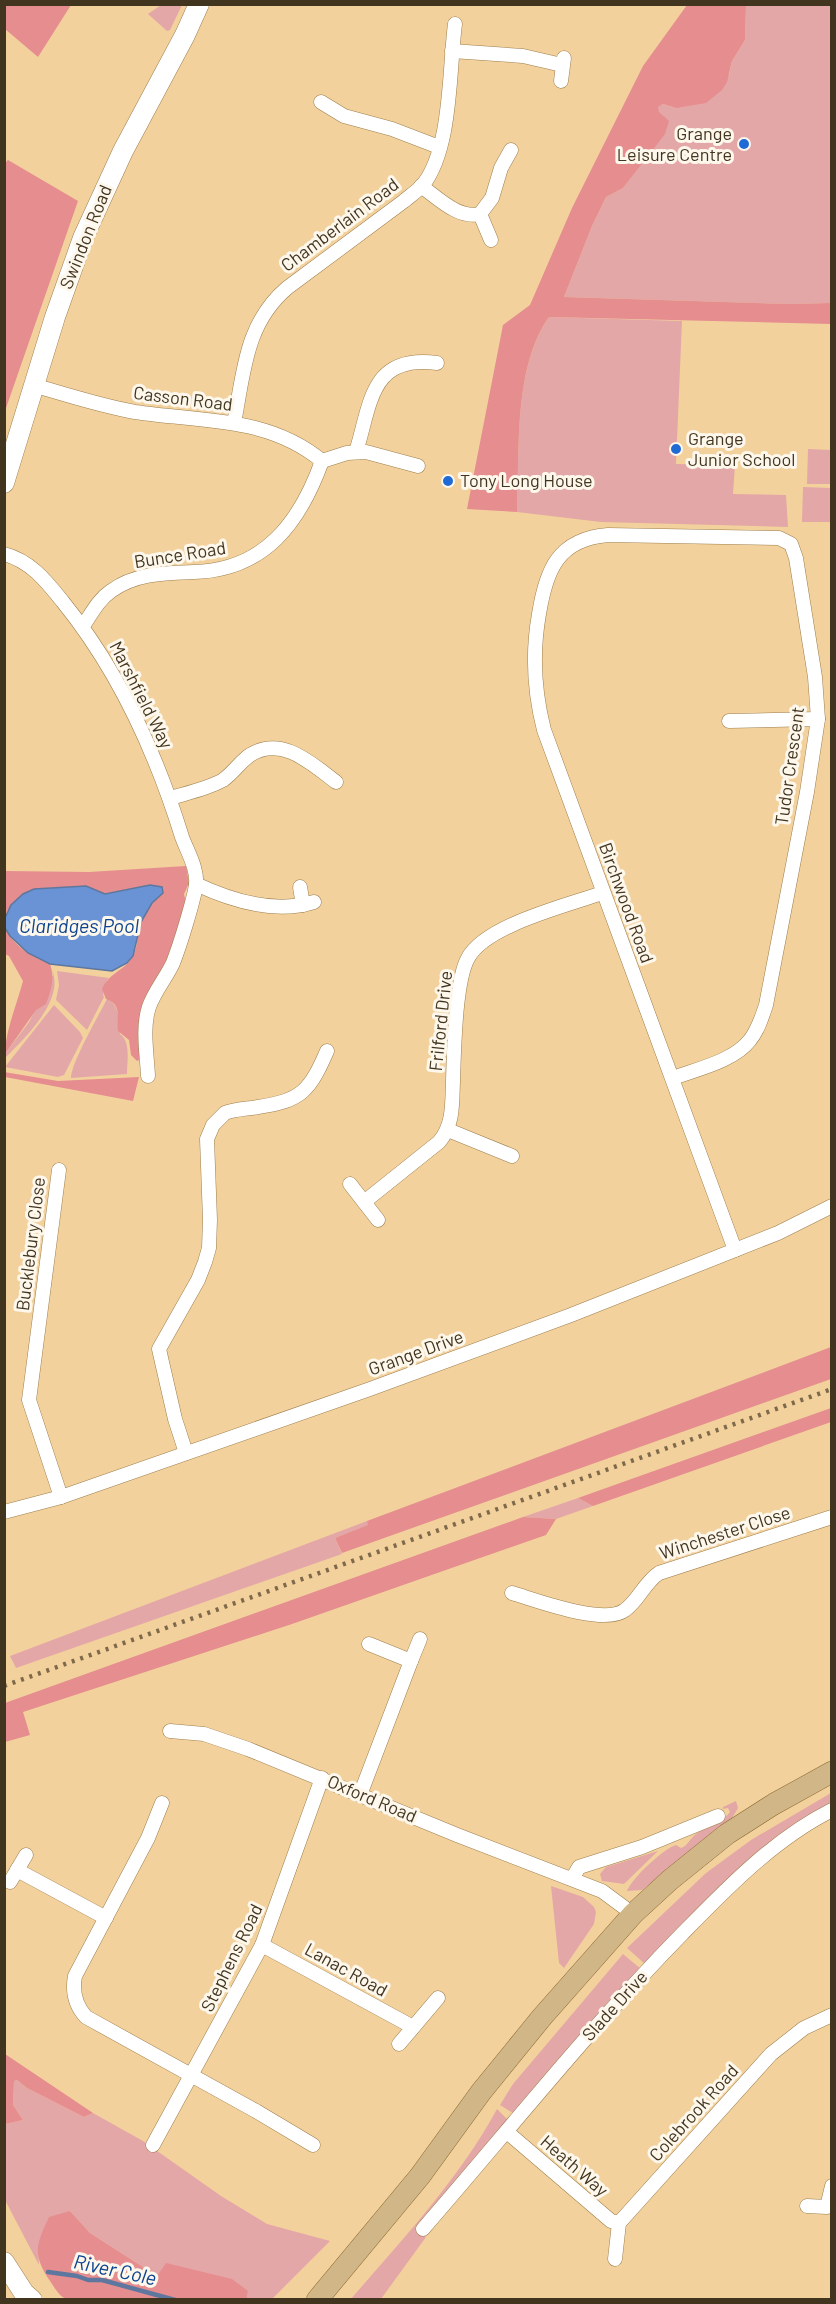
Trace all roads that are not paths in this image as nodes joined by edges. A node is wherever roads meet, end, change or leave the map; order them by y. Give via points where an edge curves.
1 (199, 4) edge
2 (455, 24) dead end
3 (452, 51) junction
4 (561, 81) dead end
5 (321, 102) dead end
6 (439, 147) junction
7 (511, 150) dead end
8 (421, 186) junction
9 (480, 214) junction
10 (491, 240) dead end
11 (437, 363) dead end
12 (33, 385) junction
13 (234, 423) junction
14 (356, 452) junction
15 (322, 461) junction
16 (418, 466) dead end
17 (4, 483) edge
18 (4, 554) edge
19 (555, 562) joint
20 (83, 626) junction
21 (818, 719) junction
22 (729, 721) dead end
23 (336, 782) dead end
24 (170, 798) junction
25 (196, 884) junction
26 (300, 887) dead end
27 (602, 893) junction
28 (327, 1051) dead end
29 (148, 1076) dead end
30 (673, 1078) junction
31 (448, 1130) junction
32 (512, 1156) dead end
33 (59, 1170) dead end
34 (350, 1184) dead end
35 (364, 1202) junction
36 (831, 1206) edge
37 (378, 1220) dead end
38 (735, 1250) junction
39 (186, 1453) junction
40 (61, 1497) junction
41 (4, 1512) edge
42 (831, 1517) edge
43 (512, 1593) dead end
44 (420, 1639) dead end
45 (369, 1644) dead end
46 (411, 1660) junction
47 (170, 1731) dead end
48 (831, 1772) edge
49 (322, 1778) junction
50 (360, 1795) junction
51 (162, 1803) dead end
52 (831, 1810) edge
53 (718, 1816) dead end
54 (26, 1855) dead end
55 (572, 1879) junction
56 (633, 1914) junction
57 (106, 1918) junction
58 (262, 1945) junction
59 (438, 1998) dead end
60 (831, 2015) edge
61 (413, 2027) junction
62 (399, 2044) dead end
63 (192, 2076) junction
64 (507, 2132) junction
65 (153, 2145) dead end
66 (313, 2145) dead end
67 (831, 2186) edge
68 (807, 2206) dead end
69 (619, 2223) junction
70 (423, 2229) dead end
71 (615, 2259) dead end
72 (4, 2262) edge
73 (27, 2297) edge
74 (317, 2298) edge

1 - 12 main road, Swindon Road via 92,217
2 - 3 street, Chamberlain Road
3 - 4 street via 563,62
3 - 6 street, Chamberlain Road via 446,121
5 - 6 street via 344,116
6 - 8 street, Chamberlain Road
7 - 9 street via 492,198
8 - 9 street via 458,211
8 - 13 street, Chamberlain Road via 271,302 260,318 249,348
9 - 10 street
11 - 14 street via 400,365 382,377 372,393
12 - 13 street, Casson Road via 123,410
12 - 17 main road, Swindon Road
13 - 15 street, Casson Road via 299,444
14 - 15 street
14 - 16 street via 376,453
15 - 20 street, Bunce Road via 292,523 270,546 218,570 154,574 118,586 96,604
18 - 20 street, Marshfield Way via 33,568
19 - 21 street, Tudor Crescent via 580,541 595,536 786,541 796,558
19 - 27 street, Birchwood Road via 544,584 536,633 538,705
20 - 24 street, Marshfield Way via 131,708
21 - 22 street
21 - 30 street, Tudor Crescent via 766,1005 758,1027 750,1041 728,1056
23 - 24 street via 298,755 269,748 252,754 218,783
24 - 25 street, Marshfield Way via 195,870
25 - 26 street via 218,894 282,907 309,904
25 - 29 street, Marshfield Way via 173,963 149,1005
27 - 30 street, Birchwood Road
27 - 31 street, Frilford Drive via 492,933 467,958 461,977
28 - 39 street via 312,1082 300,1095 225,1113 209,1132 209,1248 198,1280 159,1348
30 - 38 street, Birchwood Road
31 - 32 street
31 - 35 street via 439,1142
33 - 40 street, Bucklebury Close via 29,1400
34 - 35 street
35 - 37 street
36 - 38 street, Grange Drive via 802,1223
38 - 39 street, Grange Drive via 446,1361
39 - 40 street, Grange Drive
40 - 41 street, Grange Drive
42 - 43 street, Winchester Close via 660,1573 646,1583 626,1610 610,1616 573,1611
44 - 46 street
45 - 46 street
46 - 50 street
47 - 49 street, Oxford Road via 225,1740
48 - 56 main road via 750,1819 692,1861
49 - 50 street, Oxford Road
49 - 58 street, Stephens Road
50 - 55 street, Oxford Road
51 - 57 street
52 - 64 street, Slade Drive via 766,1855 714,1901 600,2021
53 - 55 street via 579,1867
54 - 57 street via 14,1876
55 - 56 street, Oxford Road via 602,1890
56 - 74 main road via 542,2017 420,2176
57 - 63 street via 75,1976 77,2005 86,2017
58 - 61 street, Lanac Road
58 - 63 street, Stephens Road
59 - 61 street
60 - 69 street, Colebrook Road via 804,2028 771,2054
61 - 62 street
63 - 65 street, Stephens Road
63 - 66 street
64 - 69 street, Heath Way via 610,2221
64 - 70 street, Slade Drive
67 - 68 street via 827,2207
69 - 71 street
72 - 73 main road

